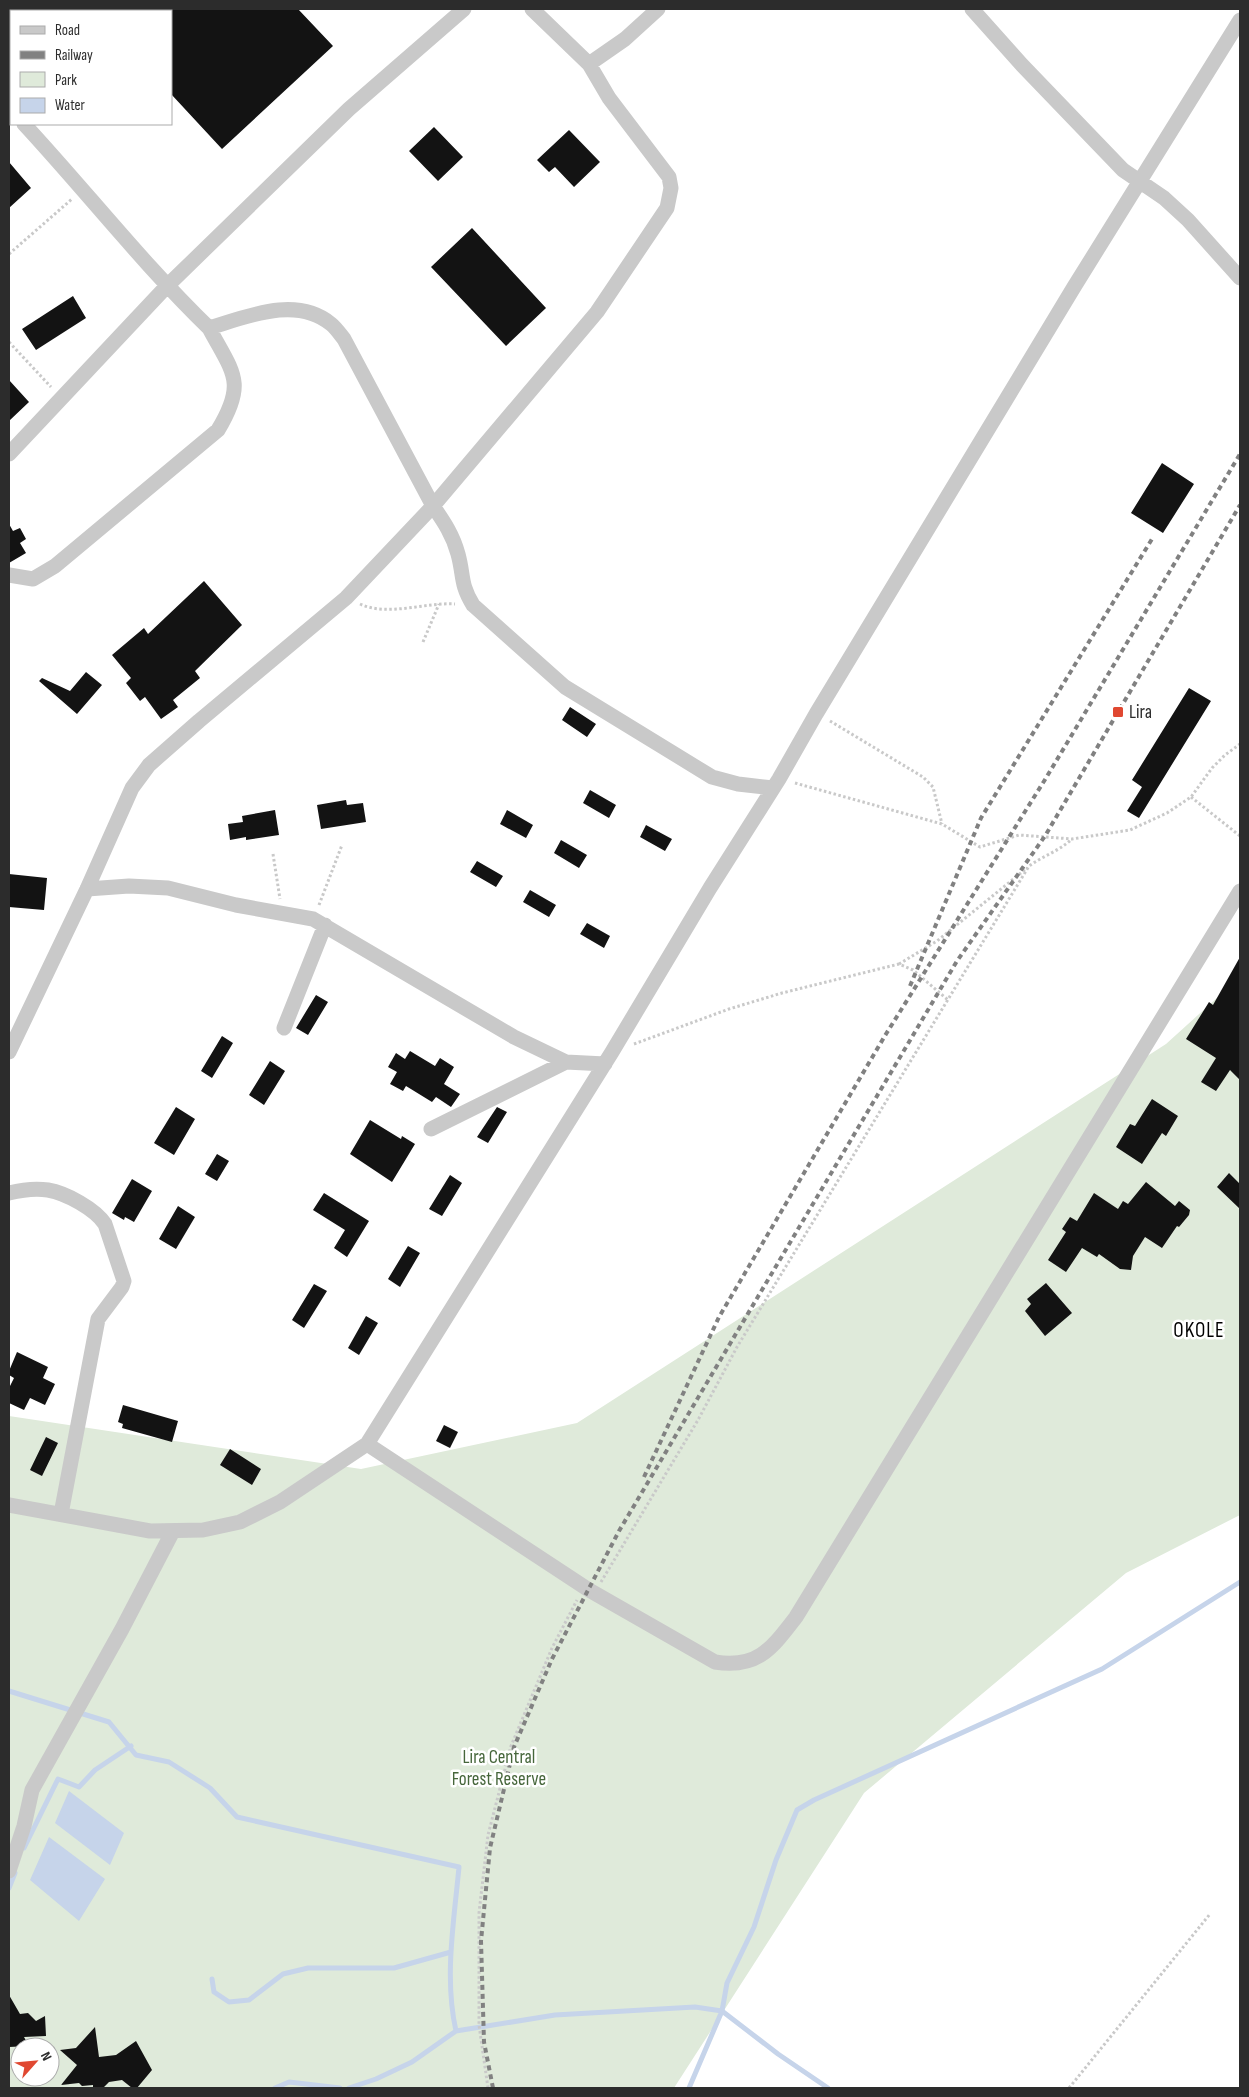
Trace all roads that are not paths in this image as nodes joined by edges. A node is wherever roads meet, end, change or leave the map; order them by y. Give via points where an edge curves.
1 (464, 9) edge
2 (532, 9) edge
3 (658, 9) edge
4 (972, 9) edge
5 (1240, 20) edge
6 (589, 64) junction
7 (25, 125) edge
8 (1140, 183) junction
9 (1240, 278) edge
10 (166, 287) junction
11 (209, 328) junction
12 (9, 454) edge
13 (433, 506) junction
14 (9, 575) edge
15 (776, 784) junction
16 (87, 889) junction
17 (1240, 891) edge
18 (319, 922) junction
19 (284, 1028) dead end
20 (9, 1052) edge
21 (609, 1058) junction
22 (566, 1062) junction
23 (431, 1129) dead end
24 (9, 1192) edge
25 (367, 1444) junction
26 (9, 1504) edge
27 (61, 1514) junction
28 (174, 1531) junction
29 (9, 1871) edge

1 - 10 street via 350,110
2 - 6 street
3 - 6 street via 625,39
4 - 8 street via 1123,170
5 - 8 street
6 - 13 street via 609,98 669,177 671,188 666,208 597,312
7 - 10 street
8 - 9 street via 1164,198 1188,220
8 - 15 street
10 - 11 street
10 - 12 street
11 - 13 street via 283,309 310,313 331,324 344,339
11 - 14 street via 234,378 236,395 218,430 55,566 33,579
13 - 15 street via 451,531 459,555 464,590 473,605 565,687 712,776 738,784
13 - 16 street via 346,598 149,766 132,788
15 - 21 street
16 - 18 street via 168,888
16 - 20 street
17 - 25 street via 796,1617 773,1647 758,1657 734,1665 715,1662 590,1590
18 - 19 street
18 - 22 street via 514,1037
21 - 22 street
21 - 25 street
22 - 23 street
24 - 27 street via 48,1190 99,1216 105,1224 124,1281 98,1319
25 - 28 street via 280,1502 240,1522 203,1530
26 - 27 street
27 - 28 street via 150,1531
28 - 29 street via 32,1790

